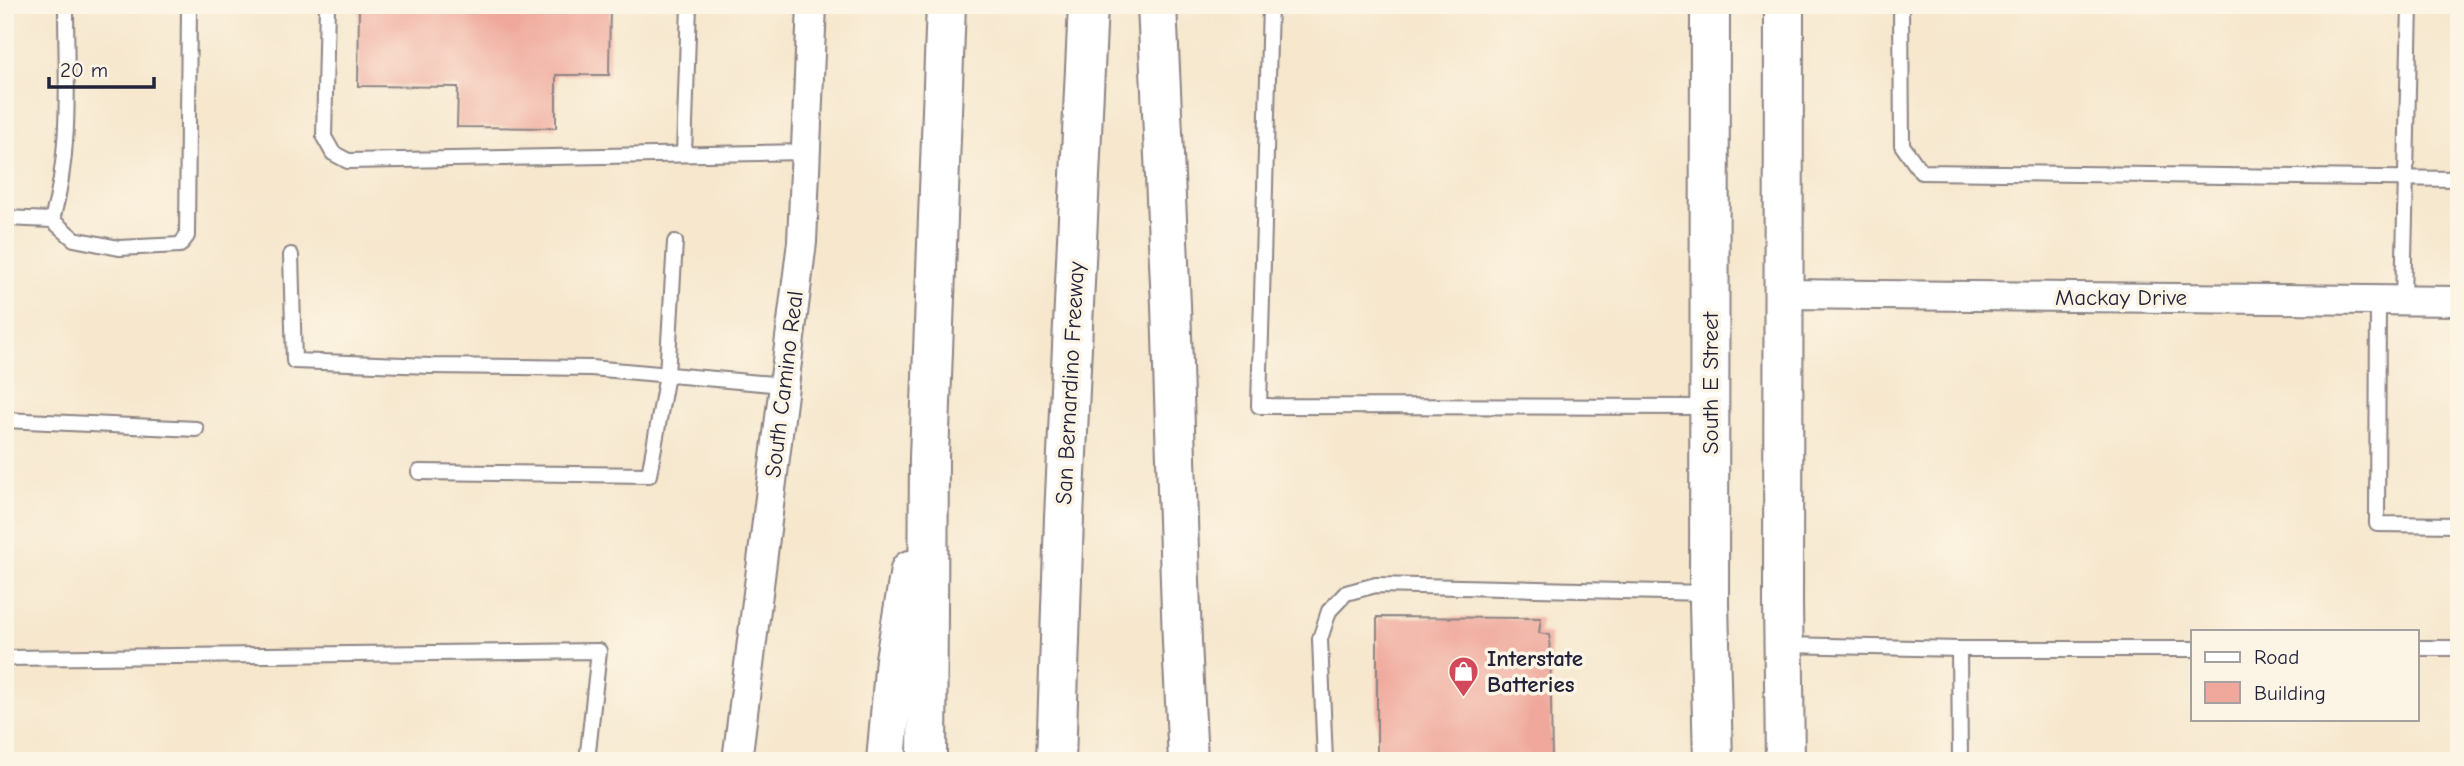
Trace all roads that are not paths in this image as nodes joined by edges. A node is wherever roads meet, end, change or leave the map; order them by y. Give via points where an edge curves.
1 (66, 5) edge
2 (189, 5) edge
3 (327, 5) edge
4 (689, 5) edge
5 (812, 5) edge
6 (946, 5) edge
7 (1088, 5) edge
8 (1157, 5) edge
9 (1270, 5) edge
10 (1710, 5) edge
11 (1784, 5) edge
12 (1902, 5) edge
13 (2410, 5) edge
14 (806, 152) junction
15 (684, 153) junction
16 (2406, 179) junction
17 (2459, 179) edge
18 (5, 218) edge
19 (52, 220) junction
20 (675, 242) dead end
21 (291, 255) dead end
22 (1784, 294) junction
23 (2391, 300) junction
24 (2459, 301) edge
25 (667, 375) junction
26 (784, 385) junction
27 (1710, 407) junction
28 (5, 420) edge
29 (197, 429) dead end
30 (929, 457) junction
31 (419, 472) dead end
32 (2459, 525) edge
33 (1709, 593) junction
34 (1784, 645) junction
35 (2418, 648) edge
36 (2459, 648) edge
37 (1959, 649) junction
38 (2191, 649) edge
39 (5, 658) edge
40 (586, 761) edge
41 (737, 761) edge
42 (886, 761) edge
43 (928, 761) edge
44 (1056, 761) edge
45 (1188, 761) edge
46 (1325, 761) edge
47 (1713, 761) edge
48 (1785, 761) edge
49 (1960, 761) edge

1 - 19 lane via 66,155
2 - 19 lane via 187,236 180,245 119,248 74,239
3 - 15 lane via 324,137 333,153 348,161
4 - 15 lane
5 - 14 street, South Camino Real
6 - 30 main road
7 - 44 main road, San Bernardino Freeway
8 - 45 main road
9 - 27 lane via 1259,406
10 - 27 main road, South E Street
11 - 22 main road
12 - 16 lane via 1902,145 1921,172
13 - 16 lane
14 - 15 lane
14 - 26 street, South Camino Real via 802,242
16 - 17 lane
16 - 23 lane
18 - 19 lane
20 - 25 lane
21 - 25 lane via 294,361 591,368
22 - 23 street, Mackay Drive
22 - 34 main road
23 - 24 street, Mackay Drive
23 - 32 lane via 2377,524
25 - 26 lane
25 - 31 lane via 649,475
26 - 41 street, South Camino Real
27 - 33 main road, South E Street
28 - 29 lane
30 - 42 main road via 895,659
30 - 43 main road
33 - 46 lane via 1376,584 1346,593 1329,611 1320,639
33 - 47 main road, South E Street
34 - 37 lane
34 - 48 main road
35 - 36 lane
37 - 38 lane
37 - 49 lane
39 - 40 lane via 599,651

